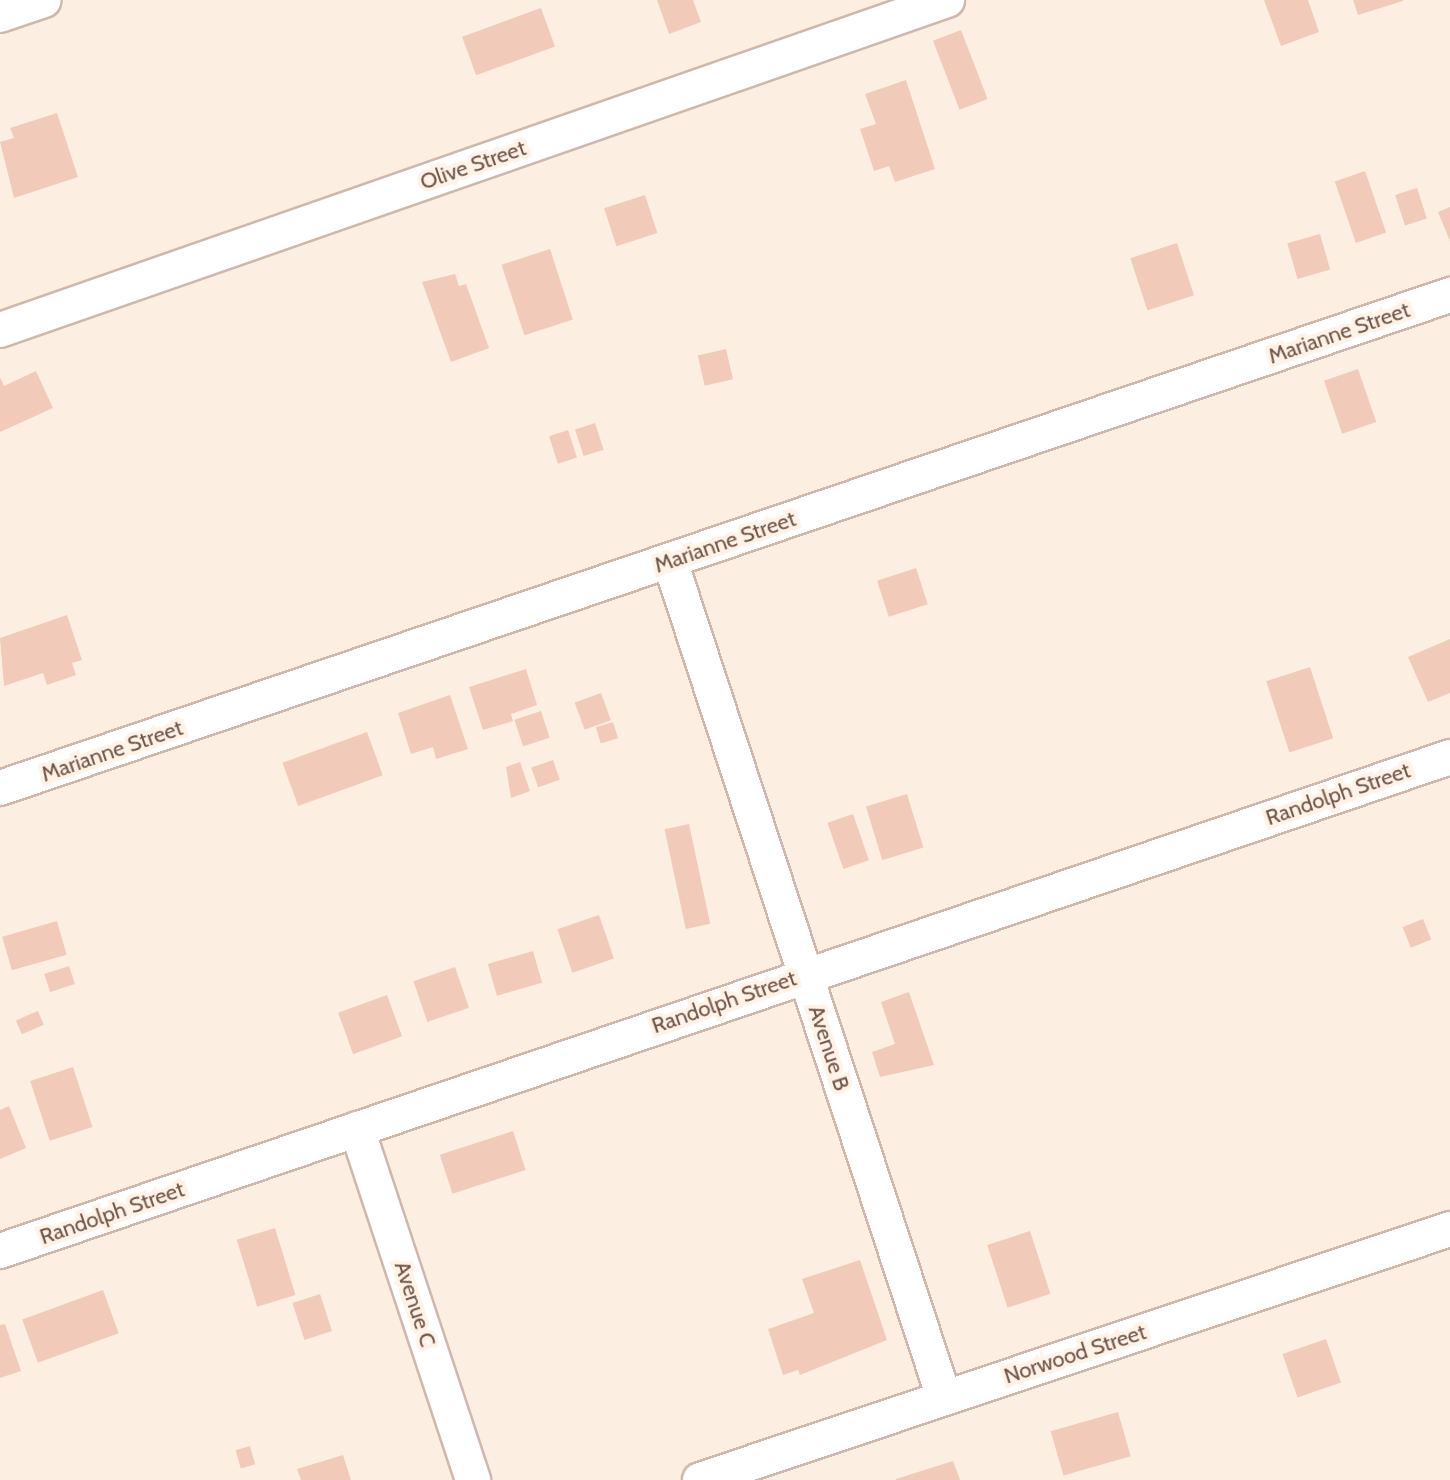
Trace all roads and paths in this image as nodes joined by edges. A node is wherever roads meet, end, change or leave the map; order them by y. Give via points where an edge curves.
1 (44, 0) edge
2 (947, 0) edge
3 (0, 15) edge
4 (1450, 295) edge
5 (0, 330) edge
6 (670, 561) junction
7 (1450, 757) edge
8 (0, 788) edge
9 (805, 974) junction
10 (357, 1129) junction
11 (1450, 1229) edge
12 (0, 1251) edge
13 (944, 1398) junction
14 (473, 1480) edge
15 (700, 1480) edge

1 - 3 street
2 - 5 street, Olive Street
4 - 6 street, Marianne Street
6 - 8 street, Marianne Street
6 - 9 street, Avenue B
7 - 9 street, Randolph Street
9 - 10 street, Randolph Street
9 - 13 street, Avenue B
10 - 12 street, Randolph Street
10 - 14 street, Avenue C
11 - 13 street, Norwood Street
13 - 15 street, Norwood Street

